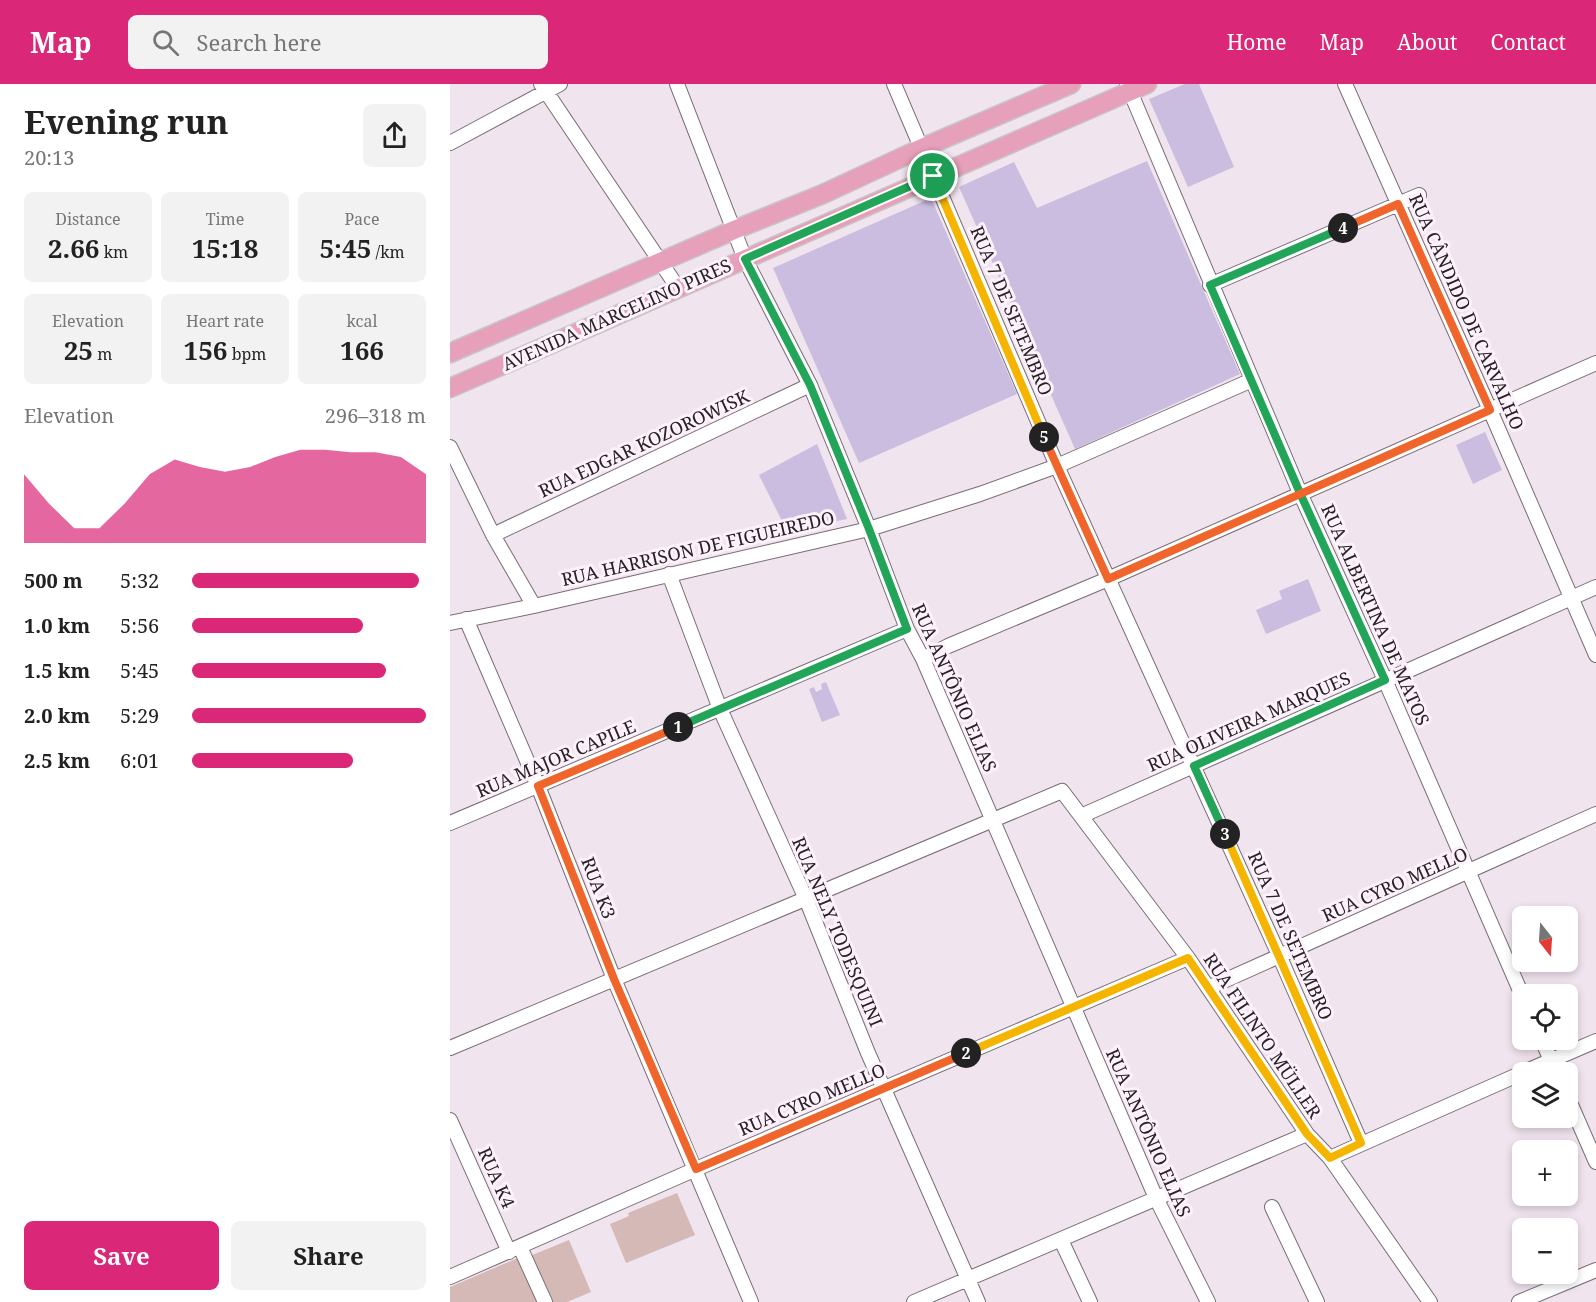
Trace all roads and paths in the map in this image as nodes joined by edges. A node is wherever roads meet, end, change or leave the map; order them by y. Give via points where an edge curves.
1 (560, 84) edge
2 (677, 84) edge
3 (894, 84) edge
4 (1071, 84) edge
5 (1345, 84) edge
6 (1134, 86) edge
7 (544, 88) edge
8 (450, 143) edge
9 (922, 148) junction
10 (933, 176) junction
11 (1419, 195) dead end
12 (1398, 204) junction
13 (734, 230) junction
14 (745, 259) junction
15 (659, 262) junction
16 (1210, 285) junction
17 (678, 288) junction
18 (450, 353) edge
19 (1596, 363) edge
20 (1252, 380) junction
21 (810, 385) junction
22 (450, 388) edge
23 (1490, 410) junction
24 (450, 447) edge
25 (1057, 466) junction
26 (1300, 493) junction
27 (869, 529) junction
28 (493, 535) junction
29 (669, 574) junction
30 (1108, 579) junction
31 (1596, 586) edge
32 (1570, 598) junction
33 (534, 606) junction
34 (466, 619) junction
35 (450, 623) edge
36 (907, 629) junction
37 (1596, 655) edge
38 (923, 659) junction
39 (1385, 680) junction
40 (720, 709) junction
41 (1194, 766) junction
42 (538, 786) junction
43 (1596, 814) edge
44 (1081, 816) junction
45 (993, 821) junction
46 (450, 823) edge
47 (1470, 872) junction
48 (806, 899) junction
49 (1279, 955) junction
50 (1188, 958) junction
51 (614, 979) junction
52 (1517, 984) edge
53 (1208, 988) junction
54 (1073, 1006) junction
55 (1596, 1041) edge
56 (450, 1048) edge
57 (1561, 1062) edge
58 (1512, 1078) edge
59 (884, 1089) junction
60 (450, 1120) edge
61 (1578, 1121) edge
62 (1307, 1134) junction
63 (1361, 1143) junction
64 (1330, 1158) junction
65 (1596, 1162) edge
66 (696, 1169) junction
67 (1156, 1198) junction
68 (1272, 1207) dead end
69 (1061, 1240) junction
70 (515, 1249) junction
71 (1596, 1270) edge
72 (450, 1277) edge
73 (968, 1279) junction
74 (545, 1302) edge
75 (752, 1302) edge
76 (914, 1302) edge
77 (978, 1302) edge
78 (1090, 1302) edge
79 (1208, 1302) edge
80 (1317, 1302) edge
81 (1430, 1302) edge
82 (1519, 1302) edge

1 - 7 street
2 - 13 street, RUA ANTÔNIO ELIAS
3 - 9 street, RUA 7 DE SETEMBRO
4 - 9 main road, AVENIDA MARCELINO PIRES
5 - 12 street, RUA CÂNDIDO DE CARVALHO
6 - 10 main road, AVENIDA MARCELINO PIRES
6 - 16 street, RUA ALBERTINA DE MATOS
7 - 8 street
7 - 15 street
9 - 10 street, RUA 7 DE SETEMBRO
9 - 13 main road, AVENIDA MARCELINO PIRES
10 - 14 main road, AVENIDA MARCELINO PIRES
10 - 25 street, RUA 7 DE SETEMBRO
11 - 12 street
12 - 16 street
12 - 23 street, RUA CÂNDIDO DE CARVALHO
13 - 14 street, RUA ANTÔNIO ELIAS
13 - 15 main road, AVENIDA MARCELINO PIRES
14 - 17 main road, AVENIDA MARCELINO PIRES
14 - 21 street, RUA ANTÔNIO ELIAS
15 - 17 street
15 - 18 main road, AVENIDA MARCELINO PIRES
16 - 20 street, RUA ALBERTINA DE MATOS
17 - 22 main road, AVENIDA MARCELINO PIRES
19 - 23 street
20 - 25 street, RUA HARRISON DE FIGUEIREDO
20 - 26 street, RUA ALBERTINA DE MATOS
21 - 27 street, RUA ANTÔNIO ELIAS
21 - 28 street, RUA EDGAR KOZOROWISK
23 - 26 street
23 - 32 street, RUA CÂNDIDO DE CARVALHO
24 - 28 street
25 - 27 street, RUA HARRISON DE FIGUEIREDO
25 - 30 street, RUA 7 DE SETEMBRO
26 - 30 street
26 - 39 street, RUA ALBERTINA DE MATOS
27 - 29 street, RUA HARRISON DE FIGUEIREDO
27 - 36 street, RUA ANTÔNIO ELIAS
28 - 33 street
29 - 33 street, RUA HARRISON DE FIGUEIREDO
29 - 40 street, RUA NELY TODESQUINI
30 - 38 street
30 - 41 street, RUA 7 DE SETEMBRO
31 - 32 street, RUA OLIVEIRA MARQUES
32 - 37 street, RUA CÂNDIDO DE CARVALHO
32 - 39 street, RUA OLIVEIRA MARQUES
33 - 34 street, RUA HARRISON DE FIGUEIREDO
34 - 35 street, RUA HARRISON DE FIGUEIREDO
34 - 42 street, RUA K3
36 - 38 street, RUA ANTÔNIO ELIAS
36 - 40 street, RUA MAJOR CAPILE
38 - 45 street, RUA ANTÔNIO ELIAS
39 - 41 street, RUA OLIVEIRA MARQUES
39 - 47 street, RUA ALBERTINA DE MATOS
40 - 42 street, RUA MAJOR CAPILE
40 - 48 street, RUA NELY TODESQUINI
41 - 44 street, RUA OLIVEIRA MARQUES
41 - 49 street, RUA 7 DE SETEMBRO
42 - 46 street, RUA MAJOR CAPILE
42 - 51 street, RUA K3
43 - 47 street, RUA CYRO MELLO
44 - 45 street, RUA FILINTO MÜLLER via 1062,791
44 - 50 street, RUA FILINTO MÜLLER
45 - 48 street
45 - 54 street, RUA ANTÔNIO ELIAS
47 - 49 street, RUA CYRO MELLO
47 - 52 street, RUA ALBERTINA DE MATOS
48 - 51 street
48 - 59 street, RUA NELY TODESQUINI
49 - 53 street, RUA CYRO MELLO
49 - 63 street, RUA 7 DE SETEMBRO
50 - 53 street, RUA FILINTO MÜLLER
50 - 54 street, RUA CYRO MELLO
51 - 56 street
51 - 66 street, RUA K3
53 - 62 street, RUA FILINTO MÜLLER
54 - 59 street, RUA CYRO MELLO
54 - 67 street, RUA ANTÔNIO ELIAS
55 - 57 street
58 - 63 street
59 - 66 street, RUA CYRO MELLO
59 - 73 street, RUA NELY TODESQUINI
60 - 70 street, RUA K4
61 - 65 street
62 - 64 street, RUA FILINTO MÜLLER
62 - 67 street
63 - 64 street
64 - 81 street, RUA FILINTO MÜLLER
66 - 70 street, RUA CYRO MELLO
66 - 75 street, RUA K3
67 - 69 street
67 - 79 street, RUA ANTÔNIO ELIAS
68 - 80 street
69 - 73 street
69 - 78 street
70 - 72 street, RUA CYRO MELLO
70 - 74 street, RUA K4
71 - 82 street
73 - 76 street
73 - 77 street, RUA NELY TODESQUINI

